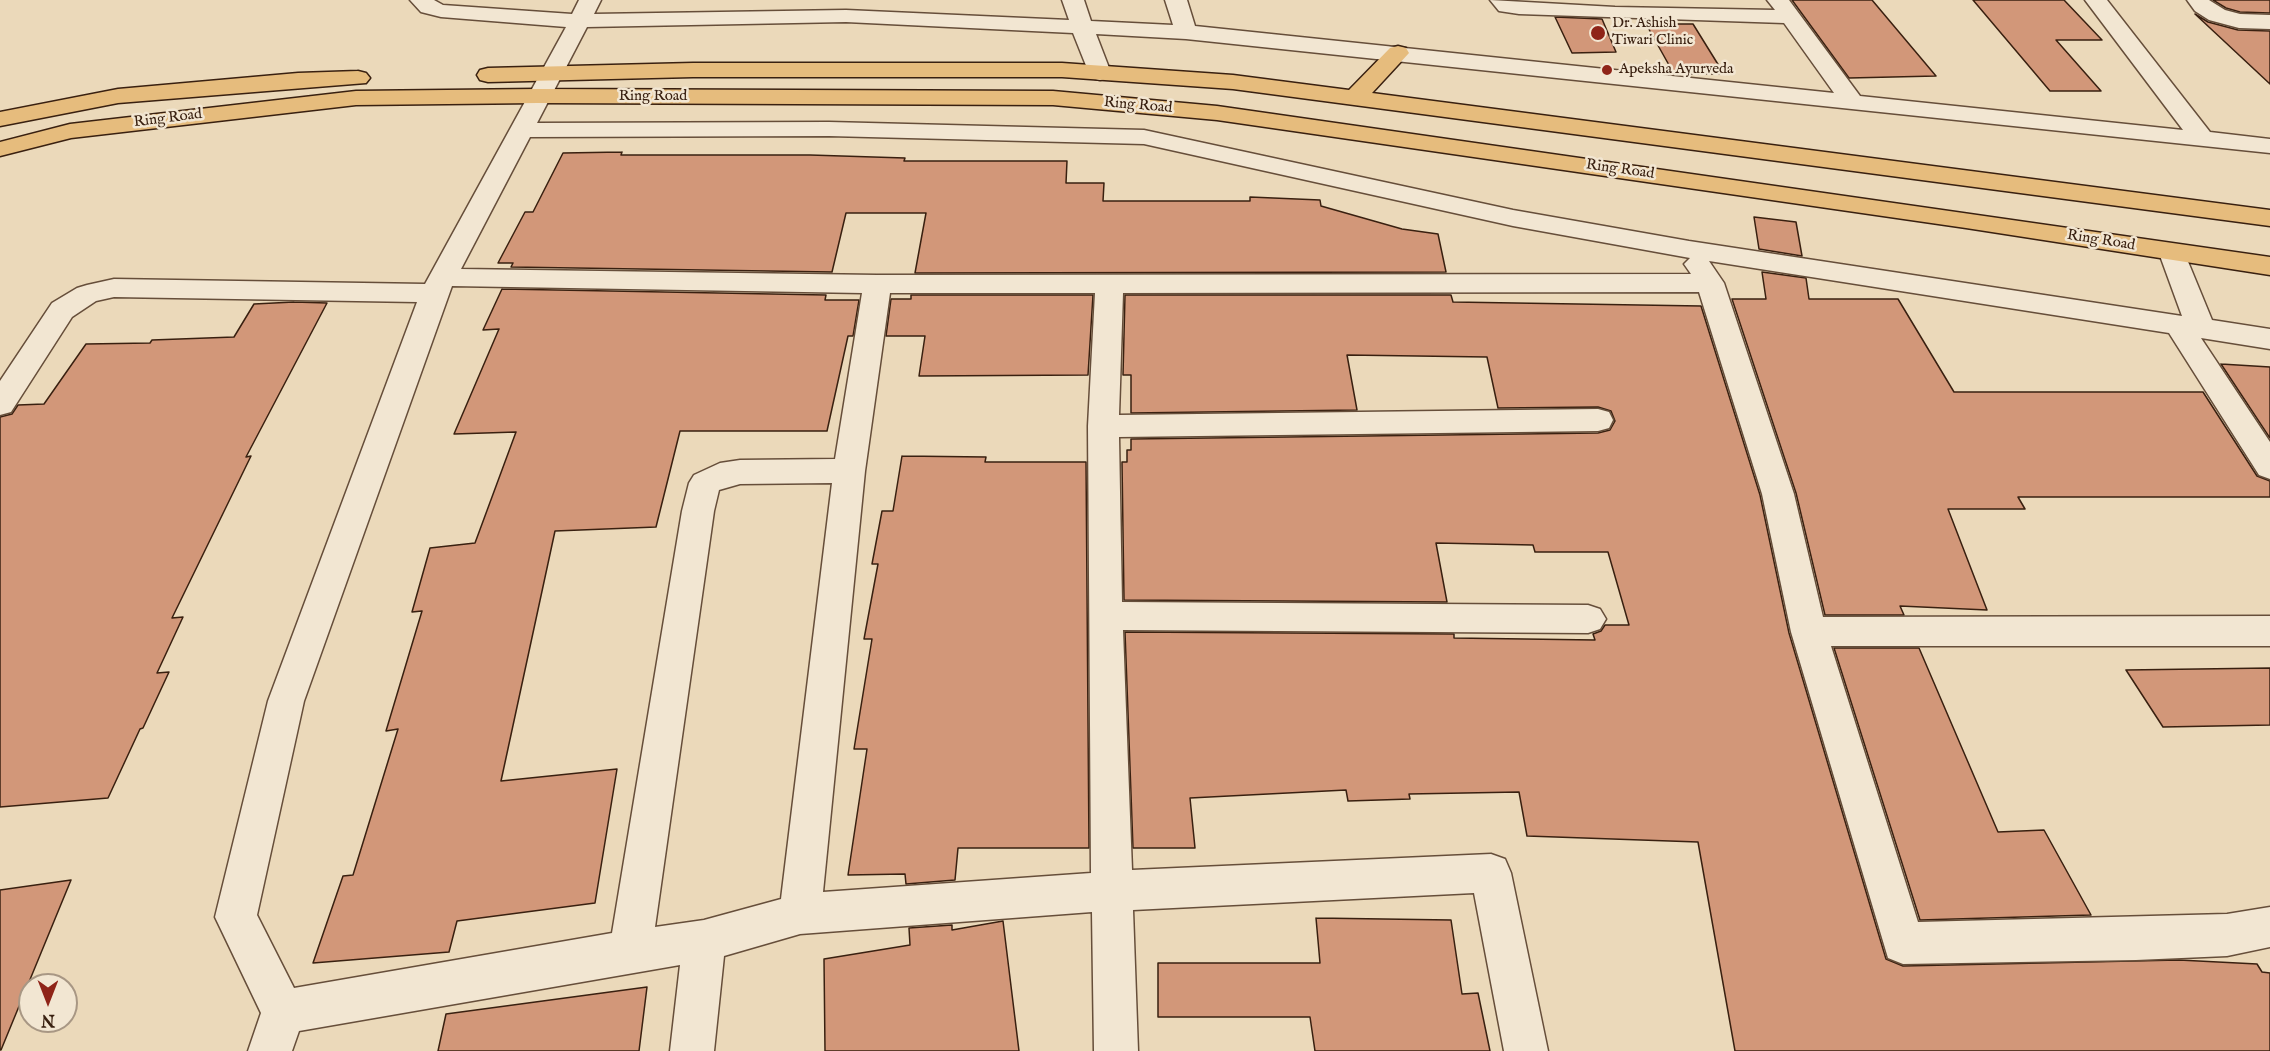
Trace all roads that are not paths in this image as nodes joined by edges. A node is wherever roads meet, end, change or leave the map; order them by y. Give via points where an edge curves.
1 (421, 0) edge
2 (590, 0) edge
3 (1073, 0) edge
4 (1176, 0) edge
5 (1501, 0) edge
6 (2097, 0) edge
7 (2198, 0) edge
8 (1612, 7) edge
9 (1783, 9) edge
10 (578, 21) junction
11 (2270, 22) edge
12 (1082, 28) junction
13 (1186, 32) junction
14 (1398, 52) junction
15 (554, 73) junction
16 (1100, 73) junction
17 (538, 96) junction
18 (1354, 98) junction
19 (1852, 101) junction
20 (0, 119) edge
21 (522, 130) junction
22 (2202, 138) junction
23 (2270, 146) edge
24 (0, 149) edge
25 (2270, 218) edge
26 (1689, 249) junction
27 (2172, 253) junction
28 (2270, 266) edge
29 (1109, 283) junction
30 (1710, 283) junction
31 (439, 285) junction
32 (877, 285) junction
33 (2189, 327) junction
34 (2270, 339) edge
35 (0, 404) edge
36 (1598, 420) dead end
37 (1103, 426) junction
38 (2270, 467) edge
39 (849, 471) junction
40 (1105, 616) junction
41 (1588, 619) dead end
42 (2270, 631) edge
43 (1809, 632) junction
44 (1111, 891) junction
45 (800, 914) junction
46 (2270, 927) edge
47 (704, 941) junction
48 (630, 951) junction
49 (283, 1012) junction
50 (270, 1051) edge
51 (692, 1051) edge
52 (1116, 1051) edge
53 (1526, 1051) edge

1 - 10 street via 441,10
2 - 10 street
3 - 12 street
4 - 13 street
5 - 8 street via 1507,6 1519,8
6 - 22 street
7 - 11 street via 2217,15
8 - 9 street
9 - 19 street
10 - 12 street via 846,16
10 - 15 street
12 - 13 street
12 - 16 street
13 - 14 street
14 - 18 highway
14 - 19 street
15 - 16 highway, Ring Road via 729,70
15 - 17 street
15 - 20 highway, Ring Road via 298,80 117,96
16 - 18 highway, Ring Road via 1233,82
17 - 21 street
17 - 24 highway, Ring Road via 356,98 70,131
17 - 27 highway, Ring Road via 1053,98 1217,113
18 - 25 highway, Ring Road
19 - 22 street
21 - 26 street via 829,129 1144,137 1514,218
21 - 31 street
22 - 23 street
26 - 30 street
26 - 33 street
27 - 28 highway, Ring Road
27 - 33 street
29 - 30 street
29 - 32 street
29 - 37 street
30 - 43 street via 1778,494
31 - 32 street
31 - 35 street via 114,288 87,294 62,310
31 - 49 street via 286,701 236,917
32 - 39 street
33 - 34 street
33 - 38 street
36 - 37 street
37 - 40 street
39 - 45 street
39 - 48 street via 740,472 720,475 705,483
40 - 41 street
40 - 44 street
42 - 43 street
43 - 46 street via 1903,943 2159,938 2227,935
44 - 45 street
44 - 52 street
44 - 53 street via 1491,873
45 - 47 street
47 - 48 street
47 - 51 street
48 - 49 street
49 - 50 street

